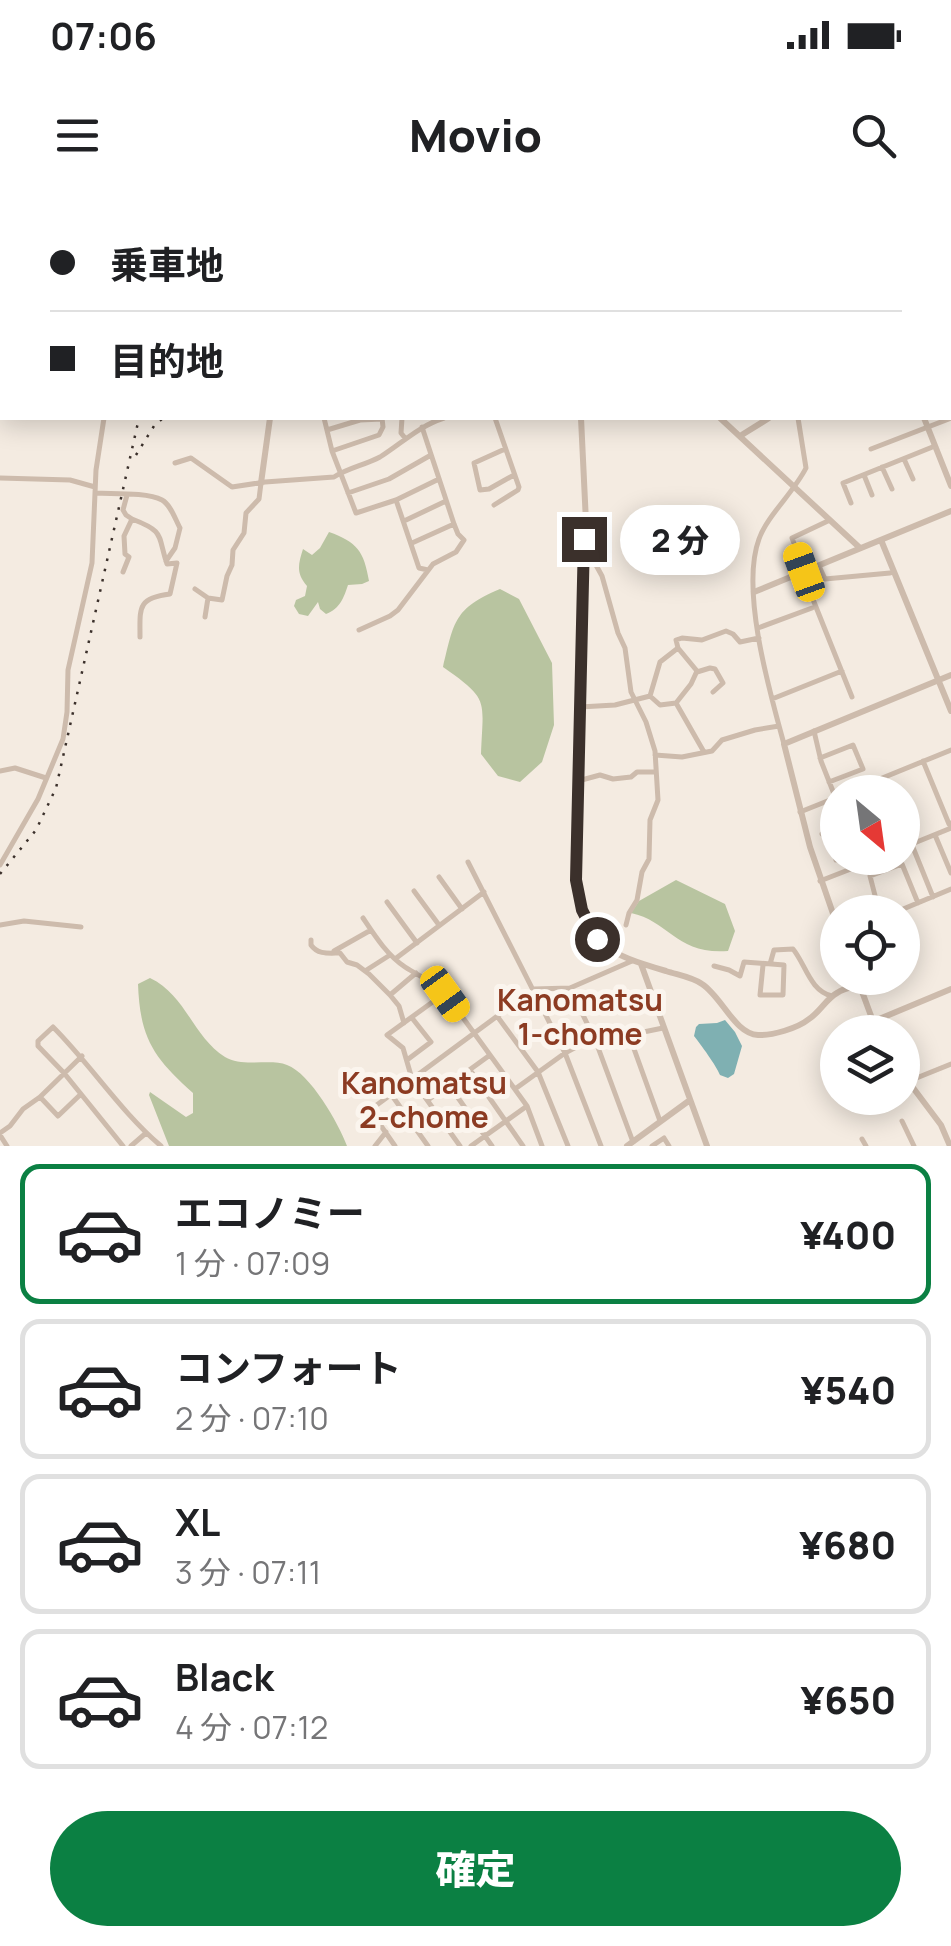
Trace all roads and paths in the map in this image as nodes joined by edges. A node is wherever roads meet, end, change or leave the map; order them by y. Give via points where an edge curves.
1 (104, 420) edge
2 (270, 420) edge
3 (324, 420) edge
4 (360, 420) edge
5 (382, 420) edge
6 (402, 420) edge
7 (439, 420) edge
8 (496, 420) edge
9 (581, 420) edge
10 (722, 420) edge
11 (767, 420) edge
12 (798, 420) edge
13 (925, 420) edge
14 (946, 420) edge
15 (422, 427) junction
16 (927, 427) junction
17 (326, 430) junction
18 (740, 436) junction
19 (405, 439) junction
20 (935, 446) junction
21 (504, 449) junction
22 (872, 449) dead end
23 (332, 451) junction
24 (431, 455) junction
25 (904, 458) junction
26 (175, 464) dead end
27 (882, 467) junction
28 (340, 473) junction
29 (864, 475) junction
30 (514, 476) junction
31 (0, 478) edge
32 (439, 479) junction
33 (913, 479) dead end
34 (260, 483) junction
35 (951, 486) edge
36 (794, 487) junction
37 (892, 489) dead end
38 (95, 490) junction
39 (347, 493) junction
40 (127, 495) junction
41 (872, 496) dead end
42 (396, 500) junction
43 (446, 502) junction
44 (851, 504) dead end
45 (494, 505) dead end
46 (951, 511) edge
47 (132, 519) junction
48 (404, 520) junction
49 (830, 520) junction
50 (454, 524) junction
51 (882, 540) junction
52 (412, 543) junction
53 (584, 545) junction
54 (860, 548) junction
55 (166, 561) junction
56 (818, 566) junction
57 (428, 570) junction
58 (123, 572) dead end
59 (804, 572) junction
60 (890, 572) dead end
61 (194, 589) dead end
62 (754, 592) junction
63 (208, 598) junction
64 (812, 608) dead end
65 (205, 618) dead end
66 (758, 629) junction
67 (359, 630) dead end
68 (140, 637) dead end
69 (758, 638) junction
70 (678, 648) junction
71 (654, 668) dead end
72 (842, 671) junction
73 (697, 672) junction
74 (951, 675) edge
75 (940, 680) junction
76 (653, 683) junction
77 (713, 692) dead end
78 (650, 696) junction
79 (852, 697) dead end
80 (634, 699) junction
81 (772, 699) junction
82 (676, 703) junction
83 (580, 708) junction
84 (951, 710) edge
85 (779, 726) junction
86 (814, 731) junction
87 (784, 744) junction
88 (951, 750) edge
89 (704, 752) junction
90 (655, 756) junction
91 (820, 758) junction
92 (923, 762) junction
93 (0, 770) edge
94 (656, 772) junction
95 (826, 775) edge
96 (847, 775) edge
97 (891, 775) edge
98 (46, 778) junction
99 (578, 781) junction
100 (820, 805) edge
101 (800, 812) junction
102 (951, 826) edge
103 (936, 835) junction
104 (920, 842) edge
105 (468, 862) dead end
106 (0, 865) edge
107 (920, 865) edge
108 (951, 873) edge
109 (837, 875) edge
110 (438, 877) dead end
111 (820, 882) junction
112 (951, 889) edge
113 (414, 891) dead end
114 (484, 892) junction
115 (825, 895) edge
116 (874, 895) edge
117 (915, 895) edge
118 (932, 896) junction
119 (388, 902) dead end
120 (920, 902) edge
121 (462, 909) junction
122 (363, 918) dead end
123 (0, 925) edge
124 (626, 925) dead end
125 (440, 926) junction
126 (81, 927) dead end
127 (371, 930) junction
128 (311, 940) dead end
129 (416, 943) junction
130 (330, 953) junction
131 (392, 957) junction
132 (636, 962) junction
133 (766, 964) junction
134 (714, 966) dead end
135 (365, 971) junction
136 (416, 973) junction
137 (570, 988) junction
138 (534, 989) junction
139 (951, 989) edge
140 (445, 994) junction
141 (390, 995) junction
142 (832, 996) joint
143 (889, 1015) edge
144 (497, 1016) junction
145 (412, 1018) junction
146 (404, 1024) junction
147 (663, 1028) junction
148 (474, 1034) junction
149 (629, 1035) junction
150 (596, 1042) junction
151 (565, 1053) junction
152 (490, 1055) junction
153 (82, 1056) junction
154 (407, 1060) junction
155 (951, 1064) edge
156 (470, 1070) junction
157 (538, 1072) junction
158 (64, 1074) junction
159 (378, 1076) dead end
160 (920, 1077) edge
161 (412, 1079) junction
162 (449, 1085) junction
163 (515, 1090) junction
164 (80, 1094) junction
165 (392, 1094) junction
166 (920, 1097) edge
167 (40, 1098) junction
168 (428, 1100) junction
169 (690, 1100) junction
170 (527, 1106) junction
171 (902, 1120) dead end
172 (506, 1121) junction
173 (660, 1122) junction
174 (386, 1132) junction
175 (146, 1133) junction
176 (0, 1134) edge
177 (485, 1136) junction
178 (632, 1142) edge
179 (7, 1146) edge
180 (123, 1146) edge
181 (131, 1146) edge
182 (161, 1146) edge
183 (376, 1146) edge
184 (396, 1146) edge
185 (428, 1146) edge
186 (460, 1146) edge
187 (471, 1146) edge
188 (492, 1146) edge
189 (523, 1146) edge
190 (542, 1146) edge
191 (568, 1146) edge
192 (601, 1146) edge
193 (643, 1146) edge
194 (652, 1146) edge
195 (669, 1146) edge
196 (707, 1146) edge
197 (914, 1146) edge
198 (950, 1146) edge

1 - 38 street
2 - 34 street
3 - 17 street
4 - 17 street
5 - 23 street via 379,435
6 - 19 street
7 - 15 street
8 - 21 street
9 - 53 street
10 - 18 street
11 - 18 street
12 - 36 street via 806,468
13 - 16 street
14 - 16 street
15 - 19 street
15 - 24 street
16 - 20 street
16 - 22 street
17 - 23 street
18 - 36 street
19 - 28 street
20 - 25 street
20 - 35 street
21 - 30 street
21 - 30 street via 474,463 480,490
23 - 28 street
24 - 32 street
24 - 39 street
25 - 27 street
25 - 33 street
26 - 34 street via 190,458 232,487
27 - 29 street
27 - 37 street
28 - 34 street
28 - 39 street
29 - 41 street
29 - 44 street via 843,483
30 - 45 street via 518,490
31 - 38 street via 70,480
32 - 42 street
32 - 43 street
34 - 63 street via 222,600
36 - 49 street
36 - 62 street via 760,535
38 - 40 street
38 - 98 street via 92,563 68,670 63,739
39 - 42 street via 356,513
40 - 47 street via 124,512
40 - 55 street via 168,506 180,528
42 - 48 street
43 - 48 street
43 - 50 street
46 - 51 street
47 - 55 street via 155,530
47 - 58 street via 124,536 129,557
48 - 52 street
49 - 54 street
49 - 59 street via 792,538
50 - 52 street
50 - 57 street via 464,540 460,548
51 - 54 street
51 - 75 street
52 - 57 street via 419,568
53 - 80 street via 602,576
53 - 83 street
54 - 56 street
55 - 68 street via 177,563 170,594 142,605
56 - 59 street
56 - 60 street via 825,579
57 - 67 street via 398,610
59 - 62 street
59 - 72 street
61 - 63 street
62 - 66 street
63 - 65 street
64 - 66 street
66 - 69 street
69 - 70 street via 740,642 726,630 702,640 678,639
69 - 81 street
70 - 73 street
70 - 76 street via 660,662
71 - 76 street
72 - 79 street
72 - 81 street
73 - 77 street via 712,668 723,678
73 - 82 street
74 - 75 street
75 - 84 street
75 - 86 street
76 - 78 street
78 - 80 street
78 - 82 street via 660,705
80 - 83 street
80 - 90 street
81 - 85 street
82 - 89 street
83 - 99 street
85 - 87 street
85 - 89 street via 722,740
86 - 87 street
86 - 91 street
87 - 101 street
88 - 92 street
89 - 90 street
90 - 94 street
91 - 95 street
91 - 96 street via 853,745 863,769
92 - 97 street
92 - 102 street
93 - 98 street
94 - 99 street
94 - 124 street via 649,859
98 - 106 street
99 - 132 street via 576,880 582,910 597,939
100 - 101 street
101 - 111 street
102 - 103 street
103 - 104 street
103 - 108 street
105 - 114 street
107 - 118 street
109 - 111 street
110 - 121 street
111 - 115 street
112 - 118 street
113 - 125 street
114 - 121 street
114 - 138 street
116 - 117 street via 870,876 902,864
118 - 120 street
119 - 129 street
121 - 125 street
122 - 127 street
123 - 126 street
125 - 129 street
127 - 130 street
127 - 131 street
128 - 130 street via 314,949
129 - 131 street
130 - 135 street
131 - 135 street
131 - 136 street
132 - 137 street
132 - 142 street via 703,984 742,1030 758,1036 808,1021
132 - 147 street
133 - 133 street via 784,965 783,996 760,995
133 - 134 street via 744,962 740,976
133 - 142 street via 774,950 793,948 815,986
135 - 141 street
136 - 140 street
136 - 141 street
137 - 138 street
137 - 150 street
138 - 144 street
138 - 151 street
139 - 143 street
140 - 145 street
140 - 148 street
141 - 146 street
144 - 148 street
144 - 157 street
145 - 146 street
145 - 154 street via 430,1042
146 - 154 street via 387,1035
147 - 149 street
147 - 169 street
148 - 152 street
148 - 161 street
149 - 150 street
149 - 173 street
150 - 151 street
150 - 178 street
151 - 157 street
151 - 192 street
152 - 156 street
152 - 163 street
153 - 158 street
153 - 158 street via 53,1027 38,1041
153 - 175 street
154 - 161 street
155 - 160 street
156 - 162 street
156 - 172 street
157 - 163 street
157 - 191 street
158 - 164 street
158 - 167 street
159 - 165 street
161 - 165 street
161 - 168 street
162 - 168 street
162 - 177 street
163 - 170 street
164 - 167 street via 58,1116
164 - 180 street
165 - 174 street via 370,1110
165 - 185 street
166 - 198 street
167 - 176 street
168 - 186 street
169 - 173 street
169 - 196 street
170 - 172 street
170 - 190 street
171 - 197 street
172 - 177 street
172 - 189 street
173 - 178 street
174 - 183 street
174 - 184 street
175 - 181 street
175 - 182 street
176 - 179 street
177 - 187 street
177 - 188 street
178 - 193 street
194 - 195 street via 664,1138

